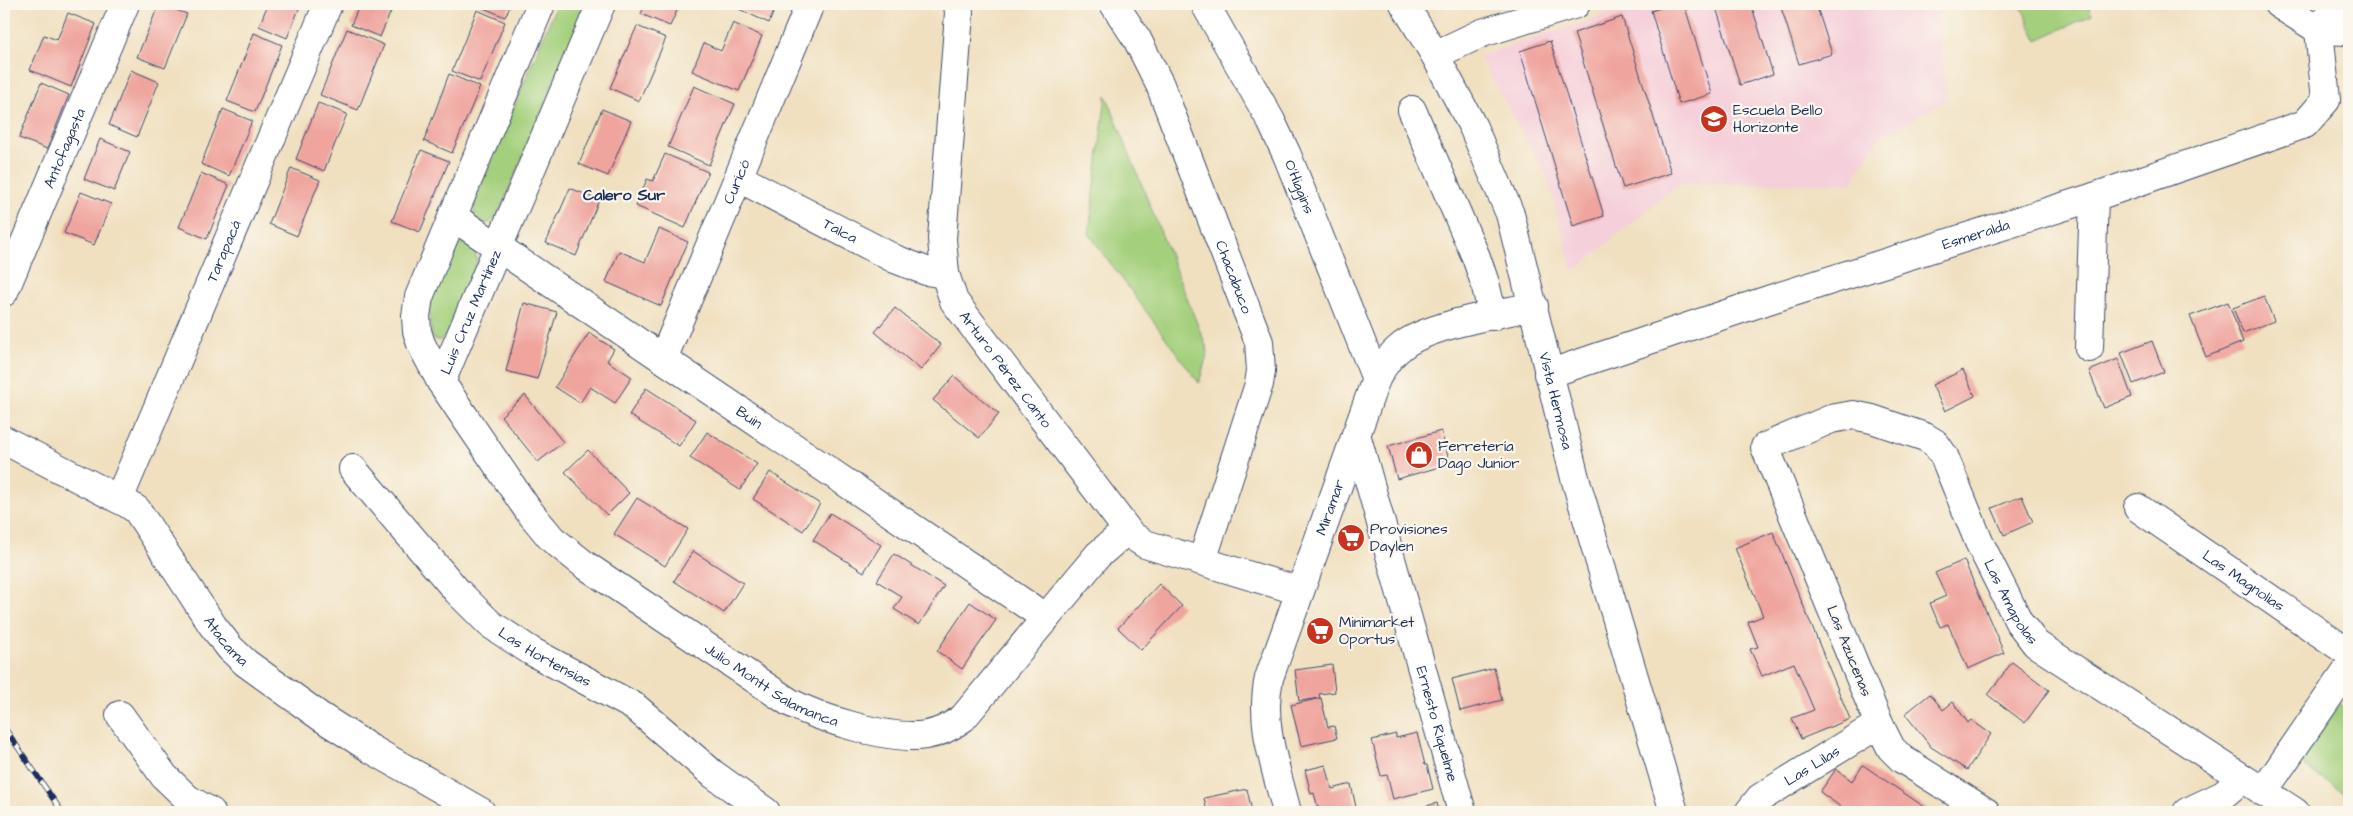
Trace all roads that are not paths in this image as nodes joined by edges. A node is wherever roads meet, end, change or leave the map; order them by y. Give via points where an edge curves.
1 (125, 4) edge
2 (328, 4) edge
3 (540, 4) edge
4 (600, 4) edge
5 (810, 4) edge
6 (958, 4) edge
7 (1114, 4) edge
8 (1205, 4) edge
9 (1404, 4) edge
10 (1576, 4) edge
11 (2278, 4) edge
12 (2337, 4) edge
13 (2319, 30) junction
14 (2349, 31) edge
15 (1435, 55) junction
16 (1412, 110) dead end
17 (739, 178) junction
18 (2094, 197) junction
19 (452, 216) junction
20 (498, 247) junction
21 (945, 274) junction
22 (4, 292) edge
23 (1534, 306) junction
24 (1492, 316) junction
25 (2089, 348) dead end
26 (663, 359) junction
27 (1548, 374) junction
28 (1376, 379) junction
29 (441, 382) junction
30 (1356, 434) junction
31 (4, 440) edge
32 (1765, 447) joint
33 (353, 469) dead end
34 (119, 499) junction
35 (2138, 508) dead end
36 (1126, 531) junction
37 (1202, 561) junction
38 (1300, 591) junction
39 (1046, 618) junction
40 (2349, 653) edge
41 (2349, 668) edge
42 (120, 715) dead end
43 (1879, 724) junction
44 (2253, 786) junction
45 (211, 812) edge
46 (481, 812) edge
47 (766, 812) edge
48 (1287, 812) edge
49 (1462, 812) edge
50 (1674, 812) edge
51 (1749, 812) edge
52 (1986, 812) edge
53 (2187, 812) edge
54 (2295, 812) edge

1 - 22 street, Antofagasta
2 - 34 street, Tarapacá
3 - 19 street, Luis Cruz Martínez
4 - 20 street, Luis Cruz Martínez
5 - 17 street, Curicó
6 - 21 street, Arturo Pérez Canto via 943,210
7 - 37 street, Chacabuco via 1146,54 1160,85 1259,342 1259,384
8 - 28 street, O'Higgins via 1287,155
9 - 15 street, Vista Hermosa
10 - 15 street via 1482,33
11 - 13 street
12 - 13 street
13 - 14 street
13 - 18 street, Esmeralda via 2326,100 2305,124
15 - 23 street, Vista Hermosa via 1474,127 1507,206
16 - 24 street via 1476,257
17 - 21 street, Talca via 895,259 926,271
17 - 26 street, Curicó
18 - 25 street
18 - 27 street, Esmeralda
19 - 20 street, Buin
19 - 29 street, Luis Cruz Martínez via 419,297 416,316 421,344
20 - 26 street, Buin
20 - 29 street, Luis Cruz Martínez
21 - 36 street, Arturo Pérez Canto via 960,311
23 - 24 street, Miramar
23 - 27 street, Vista Hermosa
24 - 28 street, Miramar via 1413,338 1392,356
26 - 39 street, Buin
27 - 50 street, Vista Hermosa via 1590,532
28 - 30 street, Miramar
29 - 39 street, Julio Montt Salamanca via 528,510 557,544 806,711 844,724 898,734 912,736 940,732 973,708
30 - 38 street, Miramar
30 - 49 street, Ernesto Riquelme
31 - 34 street, Atacama
32 - 43 street, Las Azucenas
32 - 44 street, Las Amapolas via 1831,419 1853,415 1935,443 1944,456 1979,542 2029,637 2044,650
33 - 47 street, Las Hortensias via 457,592 490,624 531,651 636,708 713,774
34 - 46 street, Atacama via 143,516 213,626 246,663 371,749
35 - 40 street, Las Magnolias
36 - 37 street, Arturo Pérez Canto via 1145,544
36 - 39 street, Julio Montt Salamanca via 1098,555
37 - 38 street, Arturo Pérez Canto
38 - 48 street, Miramar via 1269,678 1265,706 1269,743
41 - 44 street
42 - 45 street via 164,776 188,799
43 - 51 street, Las Lilas via 1760,798
43 - 52 street, Las Azucenas via 1891,748 1902,759
44 - 53 street via 2223,795
44 - 54 street, Las Amapolas

